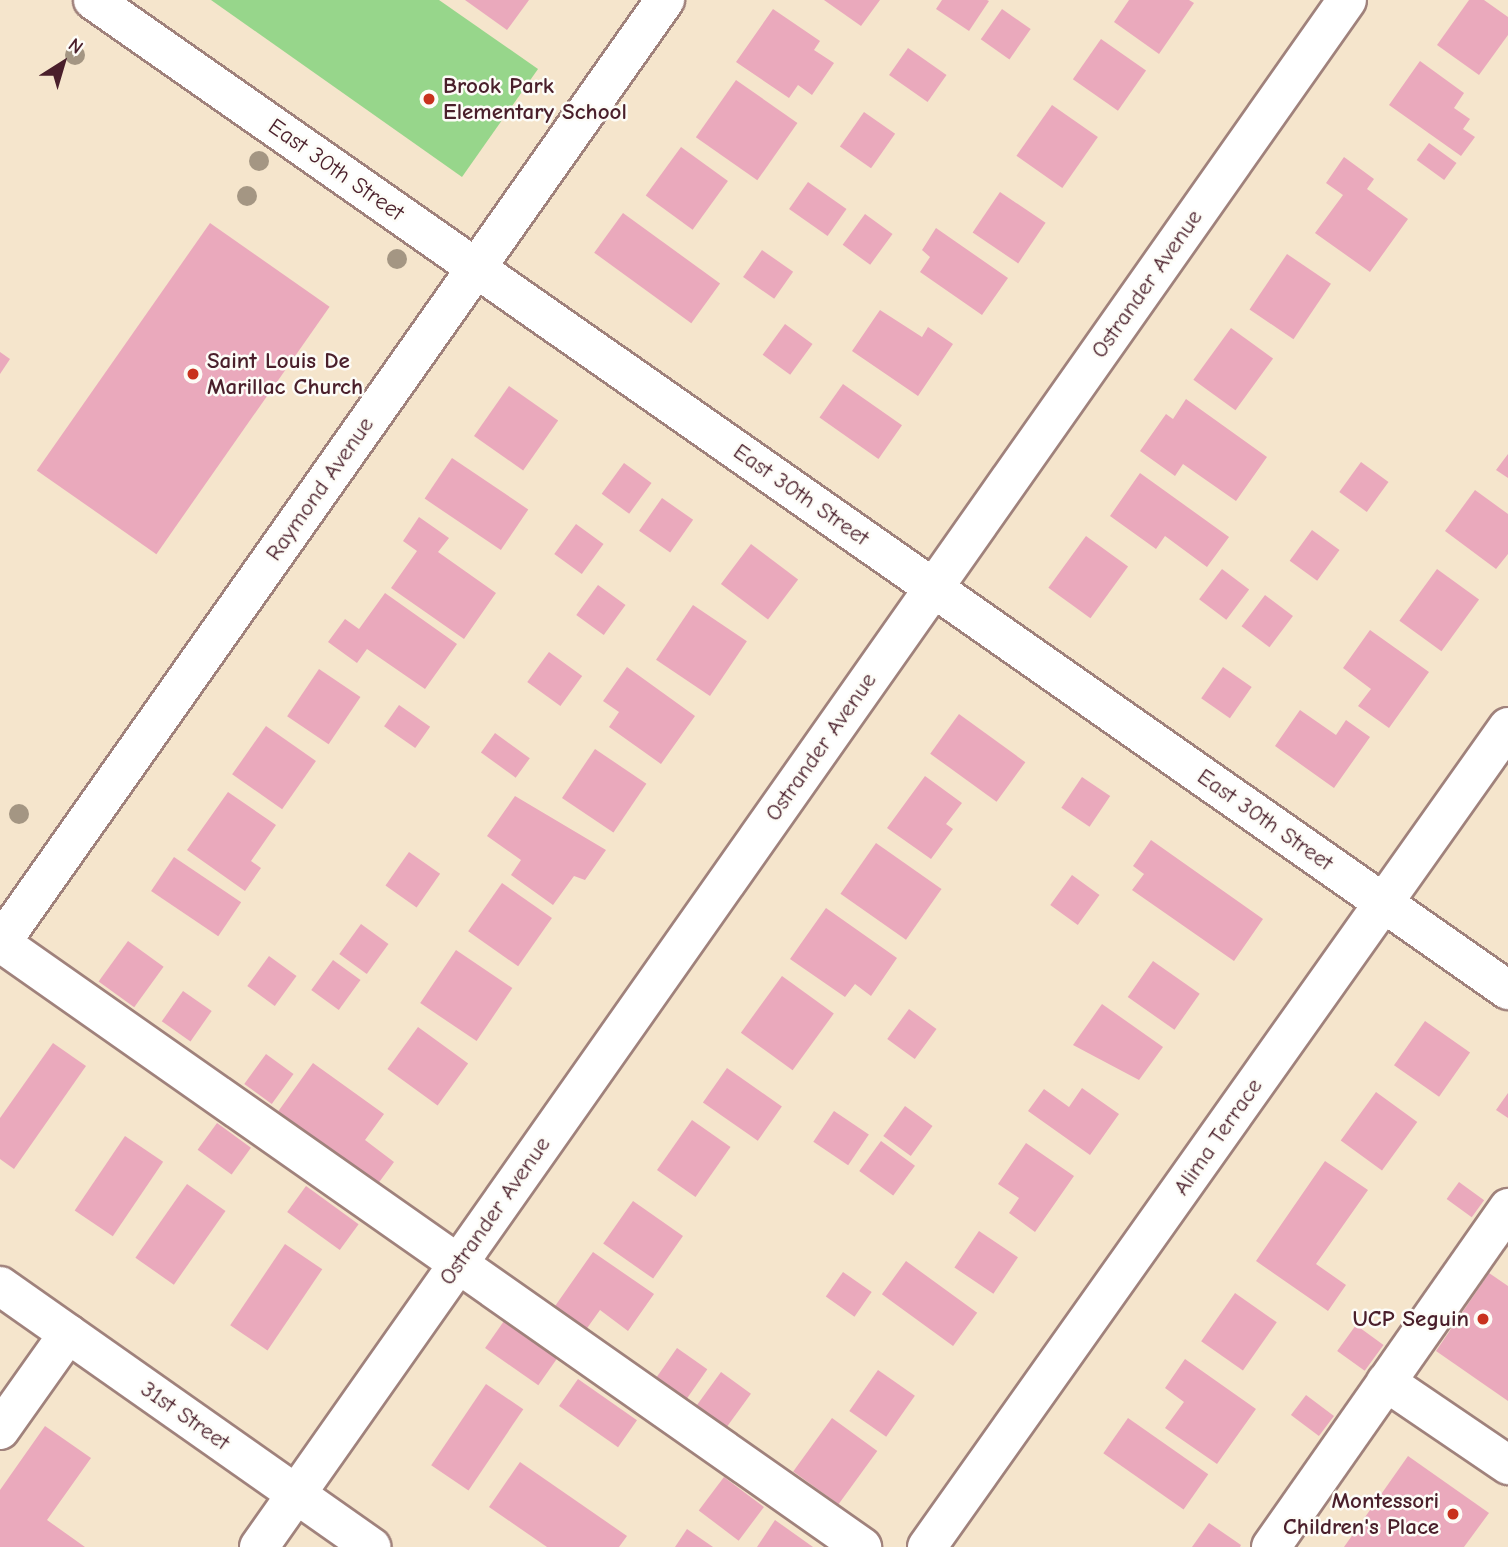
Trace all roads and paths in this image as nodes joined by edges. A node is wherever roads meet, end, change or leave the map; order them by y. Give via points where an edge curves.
1 (93, 0) edge
2 (665, 0) edge
3 (1346, 0) edge
4 (476, 268) junction
5 (934, 588) junction
6 (1508, 727) edge
7 (1384, 903) junction
8 (0, 943) edge
9 (1508, 990) edge
10 (1508, 1208) edge
11 (458, 1264) junction
12 (0, 1286) edge
13 (68, 1334) junction
14 (1387, 1382) junction
15 (0, 1430) edge
16 (1508, 1465) edge
17 (296, 1495) junction
18 (259, 1547) edge
19 (371, 1547) edge
20 (862, 1547) edge
21 (927, 1547) edge
22 (1271, 1547) edge

1 - 4 street, East 30th Street
2 - 4 street, Raymond Avenue
3 - 5 street, Ostrander Avenue
4 - 5 street, East 30th Street
4 - 8 street, Raymond Avenue
5 - 7 street, East 30th Street
5 - 11 street, Ostrander Avenue
6 - 7 street, Alima Terrace
7 - 9 street, East 30th Street
7 - 21 street, Alima Terrace
8 - 11 street
10 - 14 street
11 - 17 street, Ostrander Avenue
11 - 20 street
12 - 13 street, 31st Street
13 - 15 street
13 - 17 street, 31st Street
14 - 16 street
14 - 22 street
17 - 18 street, Ostrander Avenue
17 - 19 street, 31st Street

